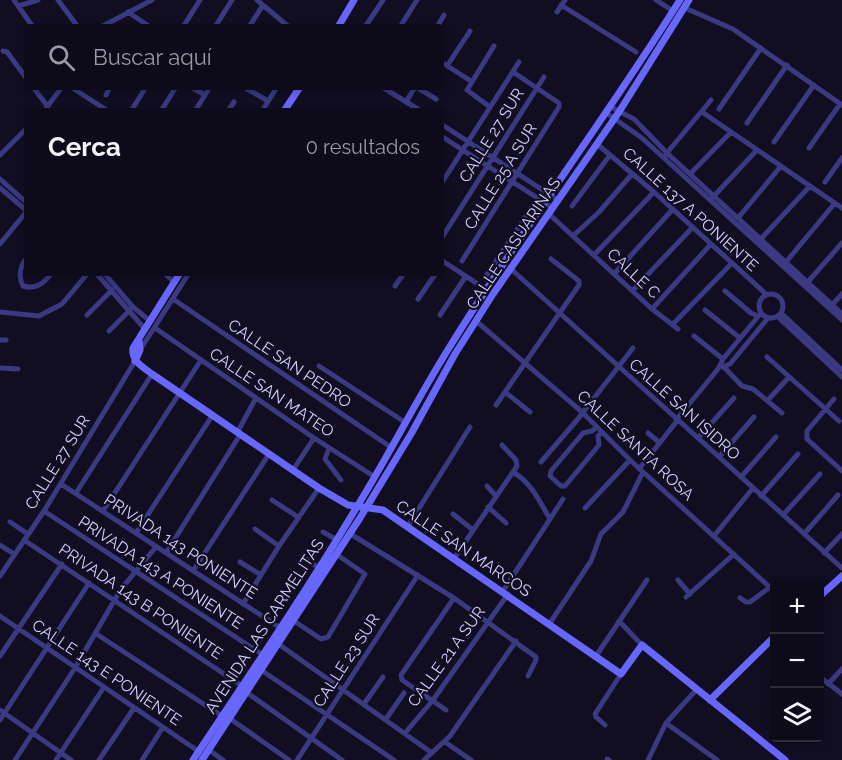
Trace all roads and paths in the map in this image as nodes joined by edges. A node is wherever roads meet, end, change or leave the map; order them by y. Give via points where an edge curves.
1 (14, 0) edge
2 (38, 0) edge
3 (58, 0) edge
4 (152, 0) edge
5 (200, 0) edge
6 (232, 0) edge
7 (257, 0) edge
8 (354, 0) edge
9 (383, 0) edge
10 (417, 0) edge
11 (656, 0) edge
12 (680, 0) edge
13 (689, 0) edge
14 (563, 3) edge
15 (263, 5) junction
16 (18, 6) junction
17 (685, 8) junction
18 (673, 11) junction
19 (128, 12) junction
20 (557, 12) dead end
21 (444, 15) dead end
22 (31, 24) edge
23 (76, 24) edge
24 (106, 24) edge
25 (146, 24) edge
26 (185, 24) edge
27 (216, 24) edge
28 (251, 24) edge
29 (283, 24) edge
30 (340, 24) edge
31 (367, 24) edge
32 (402, 24) edge
33 (439, 24) edge
34 (470, 32) dead end
35 (494, 46) dead end
36 (760, 48) junction
37 (3, 51) dead end
38 (636, 52) dead end
39 (519, 62) dead end
40 (444, 64) edge
41 (787, 65) junction
42 (513, 72) junction
43 (24, 75) edge
44 (544, 77) dead end
45 (471, 81) junction
46 (814, 85) junction
47 (537, 88) junction
48 (35, 90) edge
49 (60, 90) edge
50 (76, 90) edge
51 (144, 90) edge
52 (174, 90) edge
53 (196, 90) edge
54 (208, 90) edge
55 (245, 90) edge
56 (275, 90) edge
57 (298, 90) edge
58 (387, 90) edge
59 (414, 90) edge
60 (421, 90) edge
61 (205, 95) junction
62 (436, 99) dead end
63 (711, 100) dead end
64 (268, 101) junction
65 (234, 102) dead end
66 (406, 102) junction
67 (96, 103) junction
68 (841, 105) edge
69 (490, 107) junction
70 (45, 108) edge
71 (47, 108) edge
72 (93, 108) edge
73 (104, 108) edge
74 (133, 108) edge
75 (163, 108) edge
76 (197, 108) edge
77 (232, 108) edge
78 (264, 108) dead end
79 (286, 108) edge
80 (416, 108) edge
81 (607, 109) junction
82 (719, 109) dead end
83 (618, 112) junction
84 (702, 112) junction
85 (627, 116) junction
86 (614, 119) junction
87 (637, 122) junction
88 (747, 123) dead end
89 (623, 125) junction
90 (444, 127) edge
91 (629, 130) junction
92 (24, 131) edge
93 (731, 132) junction
94 (444, 138) edge
95 (468, 142) junction
96 (774, 142) dead end
97 (597, 144) junction
98 (809, 148) dead end
99 (463, 150) junction
100 (757, 150) junction
101 (0, 155) edge
102 (610, 155) junction
103 (665, 155) junction
104 (492, 158) junction
105 (842, 158) edge
106 (487, 166) junction
107 (781, 166) junction
108 (517, 173) junction
109 (632, 174) junction
110 (690, 174) junction
111 (0, 179) edge
112 (444, 179) edge
113 (512, 181) junction
114 (825, 182) dead end
115 (810, 186) junction
116 (0, 188) edge
117 (654, 192) junction
118 (549, 194) junction
119 (713, 198) junction
120 (24, 200) edge
121 (541, 200) junction
122 (558, 200) junction
123 (835, 203) junction
124 (572, 206) dead end
125 (24, 208) edge
126 (842, 208) edge
127 (673, 209) junction
128 (551, 211) junction
129 (24, 215) edge
130 (738, 218) junction
131 (693, 228) junction
132 (444, 234) edge
133 (574, 235) junction
134 (759, 241) junction
135 (842, 243) edge
136 (0, 244) edge
137 (711, 244) junction
138 (594, 255) junction
139 (551, 259) dead end
140 (462, 261) dead end
141 (24, 262) edge
142 (786, 262) junction
143 (444, 263) edge
144 (732, 263) junction
145 (511, 269) junction
146 (615, 273) junction
147 (49, 276) edge
148 (85, 276) edge
149 (99, 276) edge
150 (106, 276) edge
151 (187, 276) edge
152 (402, 276) edge
153 (434, 276) edge
154 (466, 276) junction
155 (486, 276) dead end
156 (177, 278) edge
157 (806, 284) junction
158 (395, 286) dead end
159 (113, 288) junction
160 (633, 290) junction
161 (724, 291) dead end
162 (490, 292) junction
163 (766, 294) junction
164 (842, 294) edge
165 (173, 299) junction
166 (418, 299) dead end
167 (832, 305) junction
168 (652, 309) junction
169 (131, 310) junction
170 (705, 310) dead end
171 (0, 312) edge
172 (560, 314) junction
173 (759, 314) junction
174 (842, 314) edge
175 (87, 315) dead end
176 (440, 315) dead end
177 (780, 315) junction
178 (768, 318) junction
179 (149, 320) junction
180 (476, 321) junction
181 (673, 324) junction
182 (842, 324) edge
183 (144, 328) junction
184 (155, 328) junction
185 (678, 329) dead end
186 (109, 331) dead end
187 (694, 336) dead end
188 (740, 338) junction
189 (139, 341) junction
190 (633, 348) dead end
191 (815, 348) junction
192 (140, 350) junction
193 (767, 357) dead end
194 (201, 360) junction
195 (135, 361) junction
196 (526, 363) junction
197 (722, 365) junction
198 (319, 366) dead end
199 (618, 366) junction
200 (0, 368) edge
201 (18, 369) dead end
202 (842, 370) edge
203 (152, 374) junction
204 (842, 376) edge
205 (789, 377) junction
206 (505, 392) junction
207 (180, 394) junction
208 (256, 398) junction
209 (734, 398) dead end
210 (834, 399) dead end
211 (768, 400) junction
212 (496, 405) dead end
213 (825, 409) junction
214 (531, 412) dead end
215 (582, 412) junction
216 (782, 413) dead end
217 (212, 416) junction
218 (754, 417) dead end
219 (677, 420) junction
220 (839, 421) dead end
221 (406, 423) junction
222 (470, 427) dead end
223 (597, 427) junction
224 (602, 432) junction
225 (648, 433) dead end
226 (238, 434) junction
227 (776, 437) dead end
228 (314, 438) junction
229 (698, 438) junction
230 (660, 443) junction
231 (502, 445) dead end
232 (329, 448) junction
233 (392, 448) junction
234 (269, 454) junction
235 (798, 454) dead end
236 (719, 457) junction
237 (630, 460) junction
238 (541, 462) dead end
239 (293, 470) junction
240 (641, 470) junction
241 (842, 471) edge
242 (513, 472) junction
243 (820, 474) dead end
244 (375, 477) junction
245 (741, 477) junction
246 (341, 480) dead end
247 (60, 484) junction
248 (487, 486) dead end
249 (319, 488) junction
250 (753, 488) junction
251 (76, 493) junction
252 (837, 495) dead end
253 (496, 496) junction
254 (761, 496) junction
255 (563, 499) dead end
256 (272, 500) dead end
257 (357, 506) junction
258 (366, 507) junction
259 (489, 507) junction
260 (585, 508) dead end
261 (44, 511) junction
262 (103, 511) junction
263 (453, 514) dead end
264 (783, 515) junction
265 (298, 517) junction
266 (550, 519) junction
267 (10, 522) dead end
268 (506, 523) dead end
269 (408, 526) junction
270 (255, 529) dead end
271 (473, 530) junction
272 (323, 532) dead end
273 (349, 533) junction
274 (28, 534) junction
275 (136, 534) junction
276 (804, 534) junction
277 (842, 534) edge
278 (714, 536) junction
279 (24, 540) junction
280 (337, 540) junction
281 (0, 545) edge
282 (279, 546) junction
283 (156, 547) junction
284 (165, 553) junction
285 (824, 553) junction
286 (14, 554) junction
287 (336, 554) junction
288 (734, 554) junction
289 (303, 557) dead end
290 (455, 557) junction
291 (240, 562) dead end
292 (62, 564) junction
293 (319, 568) junction
294 (842, 568) edge
295 (137, 570) junction
296 (193, 571) junction
297 (261, 575) junction
298 (418, 575) junction
299 (0, 576) edge
300 (842, 576) edge
301 (647, 580) dead end
302 (678, 580) dead end
303 (89, 583) junction
304 (770, 587) edge
305 (770, 590) edge
306 (505, 592) junction
307 (824, 592) edge
308 (454, 598) junction
309 (740, 598) dead end
310 (114, 600) junction
311 (243, 604) junction
312 (0, 616) edge
313 (294, 621) junction
314 (488, 621) junction
315 (619, 621) junction
316 (550, 623) junction
317 (18, 627) junction
318 (283, 630) junction
319 (95, 633) junction
320 (516, 641) junction
321 (276, 642) junction
322 (770, 642) edge
323 (642, 645) junction
324 (46, 648) junction
325 (263, 655) junction
326 (0, 656) edge
327 (596, 656) junction
328 (75, 668) junction
329 (842, 669) edge
330 (261, 670) junction
331 (621, 674) junction
332 (528, 676) dead end
333 (383, 677) dead end
334 (824, 680) edge
335 (828, 684) junction
336 (104, 687) junction
337 (244, 689) junction
338 (345, 689) junction
339 (697, 689) junction
340 (404, 693) dead end
341 (842, 694) edge
342 (433, 700) junction
343 (710, 700) junction
344 (364, 704) junction
345 (134, 708) junction
346 (446, 710) dead end
347 (2, 712) edge
348 (327, 714) junction
349 (225, 717) junction
350 (386, 719) junction
351 (0, 720) edge
352 (666, 723) junction
353 (605, 725) dead end
354 (164, 727) junction
355 (405, 733) junction
356 (32, 734) junction
357 (310, 738) junction
358 (445, 742) junction
359 (209, 750) junction
360 (198, 751) junction
361 (61, 753) junction
362 (432, 753) junction
363 (15, 760) edge
364 (56, 760) edge
365 (71, 760) edge
366 (99, 760) edge
367 (142, 760) edge
368 (193, 760) edge
369 (202, 760) edge
370 (223, 760) edge
371 (289, 760) edge
372 (297, 760) edge
373 (342, 760) edge
374 (394, 760) edge
375 (424, 760) edge
376 (471, 760) edge
377 (648, 760) edge
378 (717, 760) edge
379 (785, 760) edge

1 - 16 street
2 - 16 street
3 - 23 street
4 - 19 street
5 - 26 street
6 - 27 street
7 - 15 street
8 - 30 main road
9 - 31 street
10 - 32 street
11 - 18 street
12 - 18 main road, CALLE CASUARINAS
13 - 17 main road, CALLE CASUARINAS
14 - 20 street
14 - 38 street
15 - 28 street
15 - 29 street
16 - 22 street
17 - 36 street via 727,25
17 - 83 main road, CALLE CASUARINAS
18 - 81 main road, CALLE CASUARINAS
19 - 24 street
19 - 25 street
21 - 33 street
34 - 40 street
35 - 45 street
36 - 41 street
36 - 82 street
37 - 43 street
39 - 42 street
40 - 45 street
41 - 46 street
41 - 88 street
42 - 47 street
42 - 69 street
44 - 47 street, CALLE 27 SUR
45 - 69 street via 468,92
46 - 68 street
46 - 96 street
47 - 104 street, CALLE 27 SUR
47 - 108 street, CALLE 25 A SUR via 560,105
48 - 70 street
49 - 71 street
50 - 67 street
51 - 74 street
52 - 75 street
53 - 61 street
54 - 61 street
55 - 64 street
56 - 64 street
57 - 79 main road
58 - 66 street
59 - 66 street
60 - 62 street
61 - 76 street
63 - 84 street
64 - 78 street
65 - 77 street
66 - 80 street
67 - 72 street
67 - 73 street
68 - 98 street
69 - 95 street
81 - 83 street
81 - 86 street
81 - 118 main road, CALLE CASUARINAS
83 - 85 street
83 - 86 main road, CALLE CASUARINAS
84 - 93 street
84 - 103 street
85 - 87 street
85 - 89 street
86 - 89 street
86 - 97 main road, CALLE CASUARINAS
87 - 91 street via 636,128
87 - 103 street
89 - 91 street
90 - 95 street
91 - 103 street
92 - 101 street
93 - 100 street
93 - 110 street
94 - 99 street, CALLE C
95 - 99 street
95 - 104 street
97 - 102 street, CALLE 137 A PONIENTE
97 - 122 main road, CALLE CASUARINAS
99 - 106 street, CALLE C
99 - 112 street
100 - 107 street
100 - 119 street
102 - 109 street, CALLE 137 A PONIENTE
102 - 124 street
103 - 110 street
103 - 119 street
104 - 106 street, CALLE 27 SUR
104 - 108 street
105 - 114 street
106 - 113 street, CALLE C
106 - 132 street, CALLE 27 SUR
107 - 115 street
107 - 130 street
108 - 113 street, CALLE 25 A SUR
108 - 118 street
109 - 117 street, CALLE 137 A PONIENTE
109 - 133 street
110 - 119 street
111 - 120 street
113 - 121 street, CALLE C
113 - 140 street, CALLE 25 A SUR
115 - 123 street
115 - 134 street
116 - 125 street
117 - 127 street, CALLE 137 A PONIENTE
117 - 138 street
118 - 121 main road, CALLE CASUARINAS
118 - 122 street
119 - 130 street
119 - 134 street
121 - 128 street, CALLE C
121 - 155 street
121 - 162 main road, CALLE CASUARINAS
122 - 128 main road, CALLE CASUARINAS
123 - 126 street
123 - 142 street
127 - 131 street, CALLE 137 A PONIENTE
127 - 146 street
128 - 133 street, CALLE C
128 - 145 main road, CALLE CASUARINAS
129 - 136 street
130 - 134 street
131 - 137 street, CALLE 137 A PONIENTE
131 - 160 street
133 - 138 street, CALLE C
134 - 142 street
134 - 157 street
135 - 157 street
137 - 144 street, CALLE 137 A PONIENTE
137 - 168 street
138 - 146 street, CALLE C
139 - 172 street via 580,283
141 - 147 street via 20,280 23,286 39,285
142 - 157 street
143 - 154 street
144 - 163 street, CALLE 137 A PONIENTE
144 - 181 street
145 - 162 main road, CALLE CASUARINAS
145 - 172 street, CALLE SAN ISIDRO
146 - 160 street, CALLE C
148 - 171 street via 62,304 39,316
149 - 159 street
150 - 159 street
151 - 165 street
152 - 158 street
153 - 166 street
154 - 162 street
154 - 176 street
156 - 179 main road, CALLE 27 SUR
157 - 167 street
157 - 182 street
159 - 169 street
159 - 175 street
160 - 168 street, CALLE C
161 - 173 street via 751,314
162 - 180 main road, CALLE CASUARINAS
162 - 221 main road, CALLE CASUARINAS via 449,348
163 - 173 street via 759,302
163 - 177 street via 782,299
164 - 167 street
165 - 184 street
165 - 233 street, CALLE SAN PEDRO
167 - 174 street
168 - 181 street, CALLE C
169 - 179 street
169 - 183 street
169 - 186 street
170 - 188 street
172 - 196 street
172 - 199 street, CALLE SAN ISIDRO
173 - 178 street
173 - 188 street
177 - 178 street
177 - 191 street
178 - 197 street via 730,364
179 - 183 main road, CALLE 27 SUR
180 - 196 street, CALLE SANTA ROSA
180 - 258 main road, CALLE CASUARINAS
181 - 185 street, CALLE C
183 - 189 main road, CALLE 27 SUR
184 - 192 street
184 - 194 street, CALLE SAN MATEO
187 - 197 street
188 - 197 street
189 - 192 main road, CALLE 27 SUR
189 - 195 main road, CALLE 27 SUR via 132,350
190 - 199 street
191 - 202 street
191 - 204 street
192 - 195 main road, CALLE 27 SUR
193 - 205 street
194 - 207 street
194 - 208 street, CALLE SAN MATEO
195 - 203 main road, CALLE SAN MARCOS
195 - 247 street, CALLE 27 SUR
196 - 206 street
196 - 215 street, CALLE SANTA ROSA
197 - 211 street via 742,386
197 - 219 street
198 - 221 street
199 - 215 street
199 - 219 street, CALLE SAN ISIDRO
200 - 201 street
203 - 207 main road, CALLE SAN MARCOS
203 - 251 street
205 - 211 street
205 - 213 street
206 - 212 street
206 - 214 street
207 - 217 main road, CALLE SAN MARCOS
207 - 262 street
208 - 226 street
208 - 228 street, CALLE SAN MATEO
209 - 229 street
210 - 213 street
211 - 216 street
213 - 220 street
213 - 241 street via 807,439
215 - 223 street, CALLE SANTA ROSA
215 - 238 street
217 - 226 main road, CALLE SAN MARCOS
217 - 275 street
218 - 236 street
219 - 229 street, CALLE SAN ISIDRO
219 - 230 street
221 - 233 main road, CALLE CASUARINAS
222 - 269 street
223 - 224 street, CALLE SANTA ROSA
223 - 224 street via 583,433 550,476 565,486 599,445
224 - 237 street, CALLE SANTA ROSA
225 - 230 street
226 - 234 main road, CALLE SAN MARCOS
226 - 284 street
227 - 245 street
228 - 232 street, CALLE SAN MATEO
228 - 239 street
229 - 236 street, CALLE SAN ISIDRO
230 - 240 street
231 - 242 street via 517,463
232 - 244 street, CALLE SAN MATEO
232 - 246 street via 325,459
233 - 244 main road, CALLE CASUARINAS
234 - 239 main road, CALLE SAN MARCOS
234 - 296 street
235 - 254 street
236 - 245 street, CALLE SAN ISIDRO
237 - 240 street, CALLE SANTA ROSA
237 - 260 street
239 - 249 main road, CALLE SAN MARCOS
240 - 278 street, CALLE SANTA ROSA
240 - 316 street via 623,512 601,534 591,561
242 - 253 street
242 - 266 street via 527,482
243 - 264 street
244 - 257 main road, CALLE CASUARINAS
245 - 250 street, CALLE SAN ISIDRO
247 - 251 street, PRIVADA 143 PONIENTE
247 - 261 street, CALLE 27 SUR
248 - 253 street
249 - 257 main road, CALLE SAN MARCOS
249 - 265 street
250 - 254 street, CALLE SAN ISIDRO
250 - 278 street
251 - 262 street, PRIVADA 143 PONIENTE
252 - 276 street
253 - 259 street
254 - 264 street, CALLE SAN ISIDRO
255 - 266 street, CALLE 21 A SUR
256 - 265 street
257 - 258 main road, CALLE SAN MARCOS
257 - 280 main road, AVENIDA LAS CARMELITAS
258 - 269 main road, CALLE SAN MARCOS via 383,510
258 - 273 main road, AVENIDA LAS CARMELITAS
259 - 268 street
259 - 271 street
261 - 274 street, CALLE 27 SUR
261 - 295 street, PRIVADA 143 A PONIENTE
262 - 275 street, PRIVADA 143 PONIENTE
263 - 271 street
264 - 276 street, CALLE SAN ISIDRO
265 - 282 street
266 - 306 street, CALLE 21 A SUR
267 - 274 street
269 - 290 main road, CALLE SAN MARCOS
270 - 282 street
271 - 290 street
272 - 280 street
273 - 287 main road, AVENIDA LAS CARMELITAS
273 - 298 street
274 - 279 street, CALLE 27 SUR
275 - 283 street, PRIVADA 143 PONIENTE
276 - 285 street, CALLE SAN ISIDRO
277 - 285 street
278 - 288 street, CALLE SANTA ROSA
279 - 286 street, CALLE 27 SUR
279 - 292 street, PRIVADA 143 B PONIENTE
280 - 293 main road, AVENIDA LAS CARMELITAS
281 - 286 street
282 - 297 street
283 - 284 street, PRIVADA 143 PONIENTE
283 - 295 street
284 - 296 street, PRIVADA 143 PONIENTE
285 - 294 street, CALLE SAN ISIDRO
286 - 299 street, CALLE 27 SUR
287 - 313 main road, AVENIDA LAS CARMELITAS
287 - 313 street via 365,574 328,637 321,639
288 - 302 street via 688,595
288 - 304 street, CALLE SANTA ROSA
289 - 293 street
290 - 306 main road, CALLE SAN MARCOS
291 - 297 street
292 - 303 street, PRIVADA 143 B PONIENTE
292 - 317 street
293 - 318 main road, AVENIDA LAS CARMELITAS
295 - 310 street
295 - 325 street, PRIVADA 143 A PONIENTE
296 - 311 street, PRIVADA 143 PONIENTE
297 - 311 street
298 - 308 street
298 - 338 street, CALLE 23 SUR
300 - 307 main road
301 - 315 street
303 - 310 street, PRIVADA 143 B PONIENTE
303 - 324 street
305 - 309 street via 750,602
306 - 314 street, CALLE 21 A SUR
306 - 316 main road, CALLE SAN MARCOS
308 - 314 street
308 - 342 street via 401,678
310 - 319 street
310 - 337 street, PRIVADA 143 B PONIENTE
311 - 318 street, PRIVADA 143 PONIENTE
312 - 317 street, CALLE 143 E PONIENTE
313 - 318 main road, AVENIDA LAS CARMELITAS
314 - 320 street
314 - 342 street, CALLE 21 A SUR
315 - 323 street
315 - 327 street
316 - 327 main road, CALLE SAN MARCOS
317 - 324 street, CALLE 143 E PONIENTE
317 - 326 street
318 - 321 main road, AVENIDA LAS CARMELITAS
319 - 328 street
319 - 349 street
320 - 332 street via 537,658
320 - 358 street
321 - 325 main road, AVENIDA LAS CARMELITAS
321 - 330 main road, AVENIDA LAS CARMELITAS
321 - 338 street
322 - 343 main road
323 - 331 main road
323 - 339 main road
324 - 328 street, CALLE 143 E PONIENTE
324 - 347 street
325 - 337 main road, AVENIDA LAS CARMELITAS
327 - 331 main road, CALLE SAN MARCOS
328 - 336 street, CALLE 143 E PONIENTE
328 - 356 street
329 - 335 street
330 - 337 main road, AVENIDA LAS CARMELITAS
330 - 348 street
331 - 353 street via 595,714
333 - 344 street
334 - 335 street
335 - 341 street
336 - 345 street, CALLE 143 E PONIENTE
336 - 361 street
337 - 349 main road, AVENIDA LAS CARMELITAS
337 - 357 street, PRIVADA 143 B PONIENTE
338 - 344 street
338 - 348 street, CALLE 23 SUR
339 - 343 main road
339 - 352 street
340 - 350 street
342 - 346 street
342 - 355 street, CALLE 21 A SUR
343 - 379 main road
344 - 350 street
345 - 354 street, CALLE 143 E PONIENTE
345 - 366 street
347 - 351 street
347 - 356 street
348 - 357 street, CALLE 23 SUR
348 - 374 street
349 - 359 main road, AVENIDA LAS CARMELITAS
349 - 360 main road, AVENIDA LAS CARMELITAS
349 - 371 street
350 - 355 street
352 - 377 street
352 - 378 street
354 - 360 street, CALLE 143 E PONIENTE
354 - 367 street
355 - 362 street
356 - 361 street
356 - 363 street
357 - 372 street, CALLE 23 SUR
357 - 373 street, PRIVADA 143 B PONIENTE
358 - 362 street
358 - 376 street
359 - 369 main road, AVENIDA LAS CARMELITAS
359 - 370 street
360 - 368 main road, AVENIDA LAS CARMELITAS
361 - 364 street
361 - 365 street
362 - 375 street

